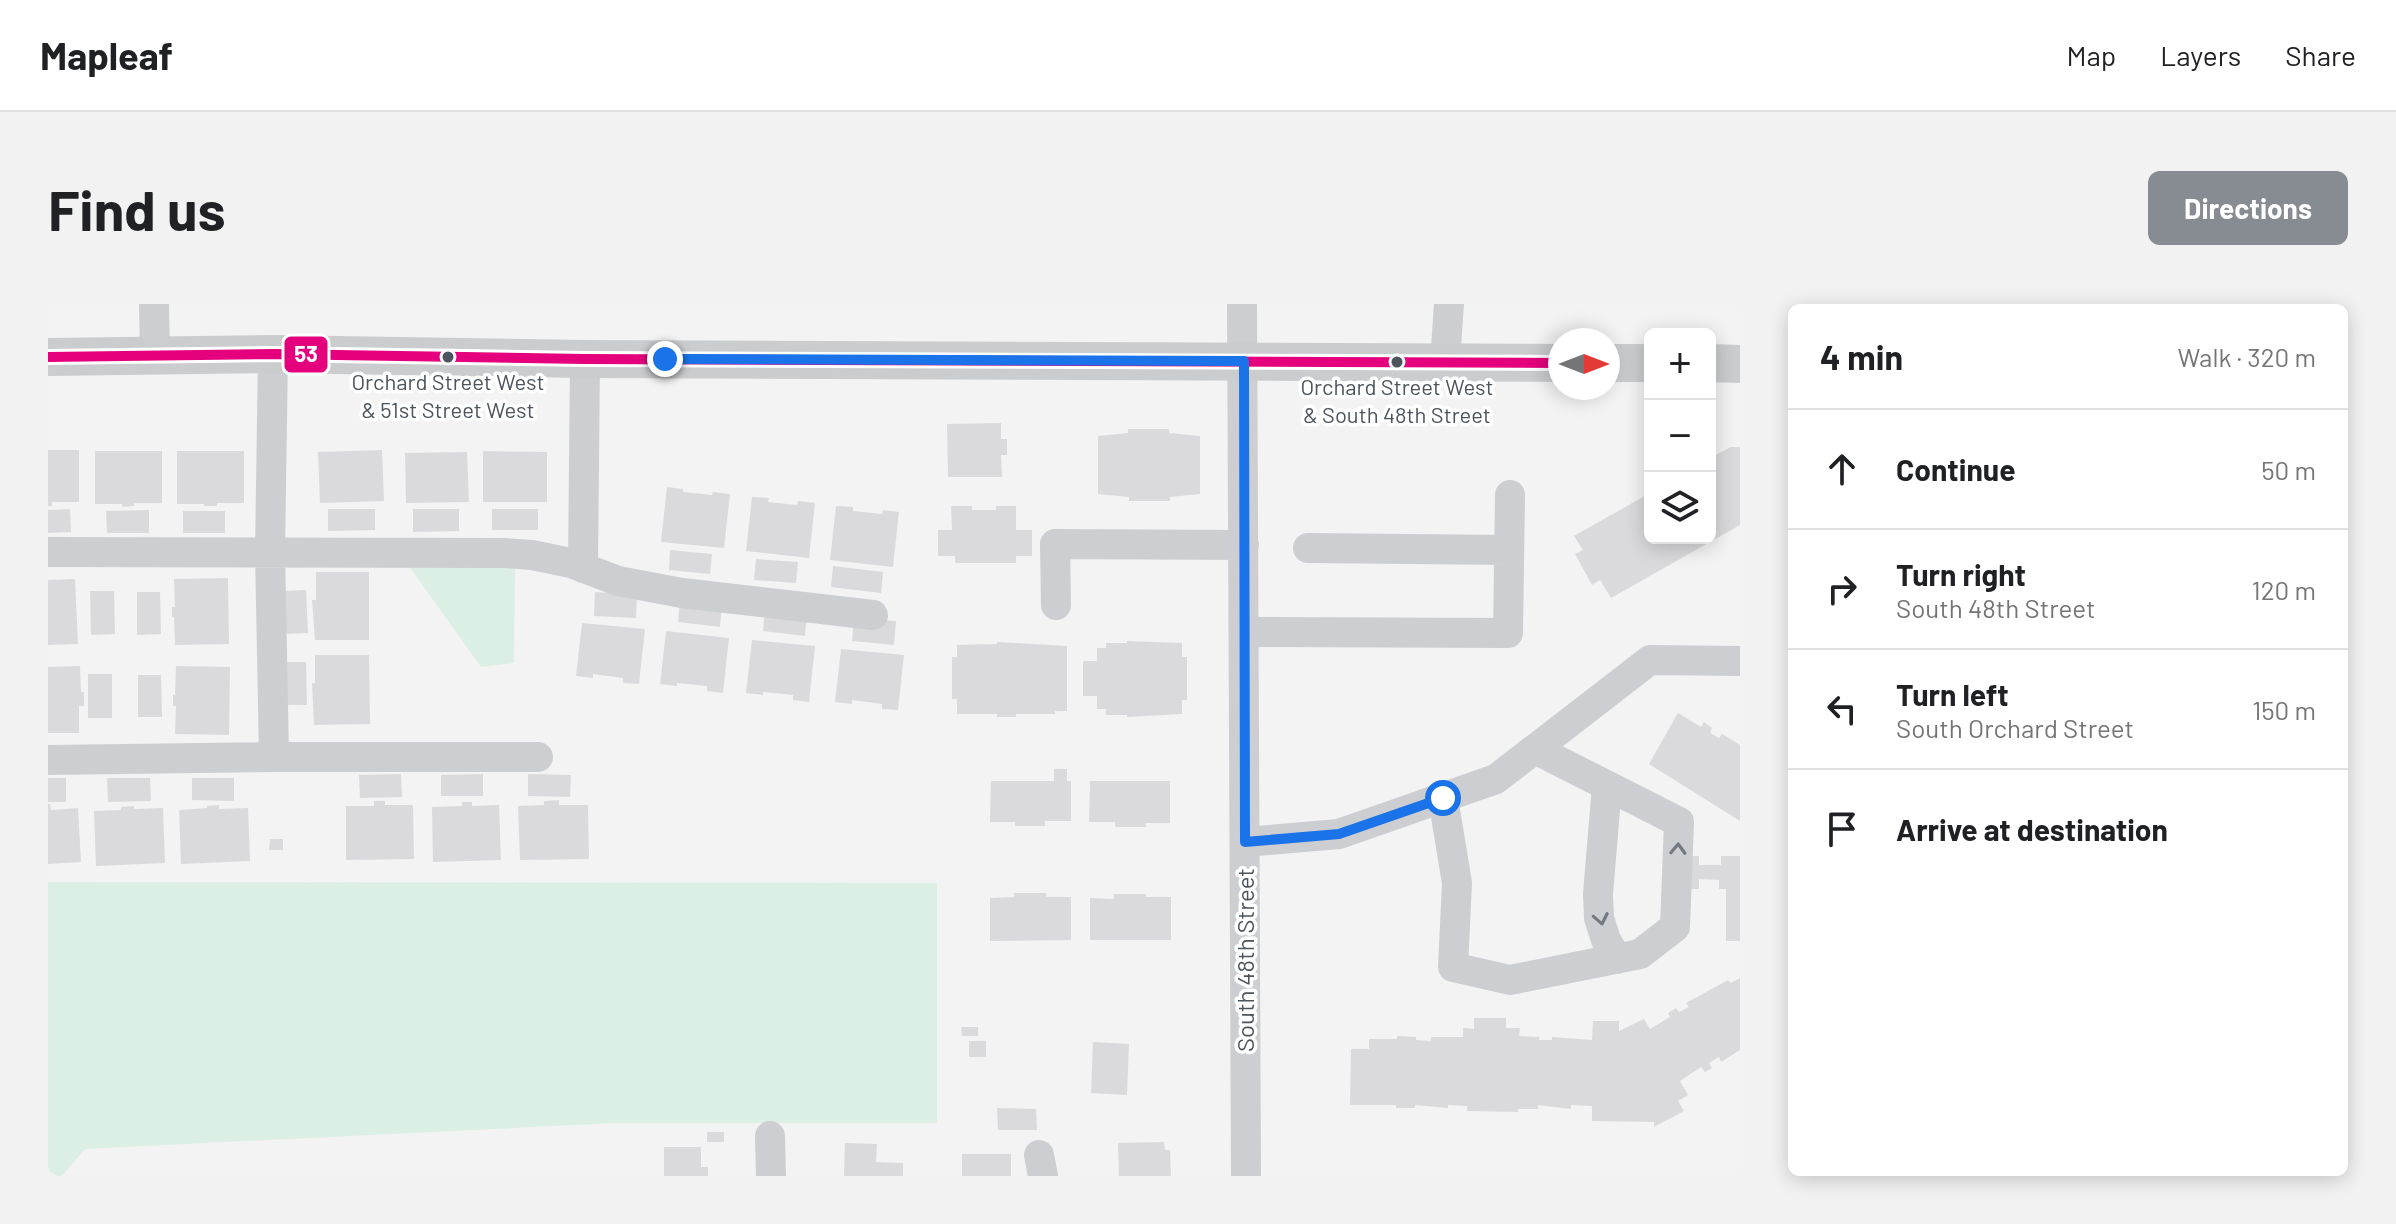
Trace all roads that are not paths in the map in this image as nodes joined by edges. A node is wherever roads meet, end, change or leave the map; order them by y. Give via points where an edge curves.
1 (154, 304) edge
2 (1242, 304) edge
3 (1449, 304) edge
4 (273, 354) junction
5 (155, 355) junction
6 (48, 357) edge
7 (585, 359) junction
8 (1244, 361) junction
9 (1445, 362) junction
10 (1548, 363) edge
11 (1620, 363) edge
12 (1644, 363) edge
13 (1716, 363) edge
14 (1740, 364) edge
15 (1510, 495) dead end
16 (1244, 545) junction
17 (1308, 548) dead end
18 (1509, 550) junction
19 (48, 552) edge
20 (270, 552) junction
21 (583, 568) junction
22 (1056, 605) dead end
23 (873, 615) dead end
24 (1244, 632) junction
25 (1740, 661) edge
26 (1535, 749) junction
27 (274, 757) junction
28 (538, 757) dead end
29 (48, 760) edge
30 (1607, 786) junction
31 (1443, 798) junction
32 (1245, 842) junction
33 (1617, 959) junction
34 (770, 1136) dead end
35 (771, 1176) edge
36 (1246, 1176) edge

1 - 5 street
2 - 8 street, South 48th Street
3 - 9 street
4 - 5 main road
4 - 7 main road
4 - 20 street
5 - 6 main road
7 - 8 main road
7 - 21 street
8 - 9 main road
8 - 16 street, South 48th Street
9 - 10 main road
11 - 12 main road
13 - 14 main road
15 - 18 street
16 - 22 street via 1055,544
16 - 24 street, South 48th Street
17 - 18 street
18 - 24 street via 1508,633
19 - 20 street
20 - 21 street via 504,553
20 - 27 street
21 - 23 street via 618,581 682,593
24 - 32 street, South 48th Street
25 - 26 street via 1650,660
26 - 30 street
26 - 31 street via 1496,779
27 - 28 street
27 - 29 street
30 -> 33 street via 1599,918
33 -> 30 street via 1640,954 1675,927 1679,822
31 - 32 street via 1339,834
31 - 33 street via 1457,883 1453,967 1510,980
32 - 36 street, South 48th Street
34 - 35 street

